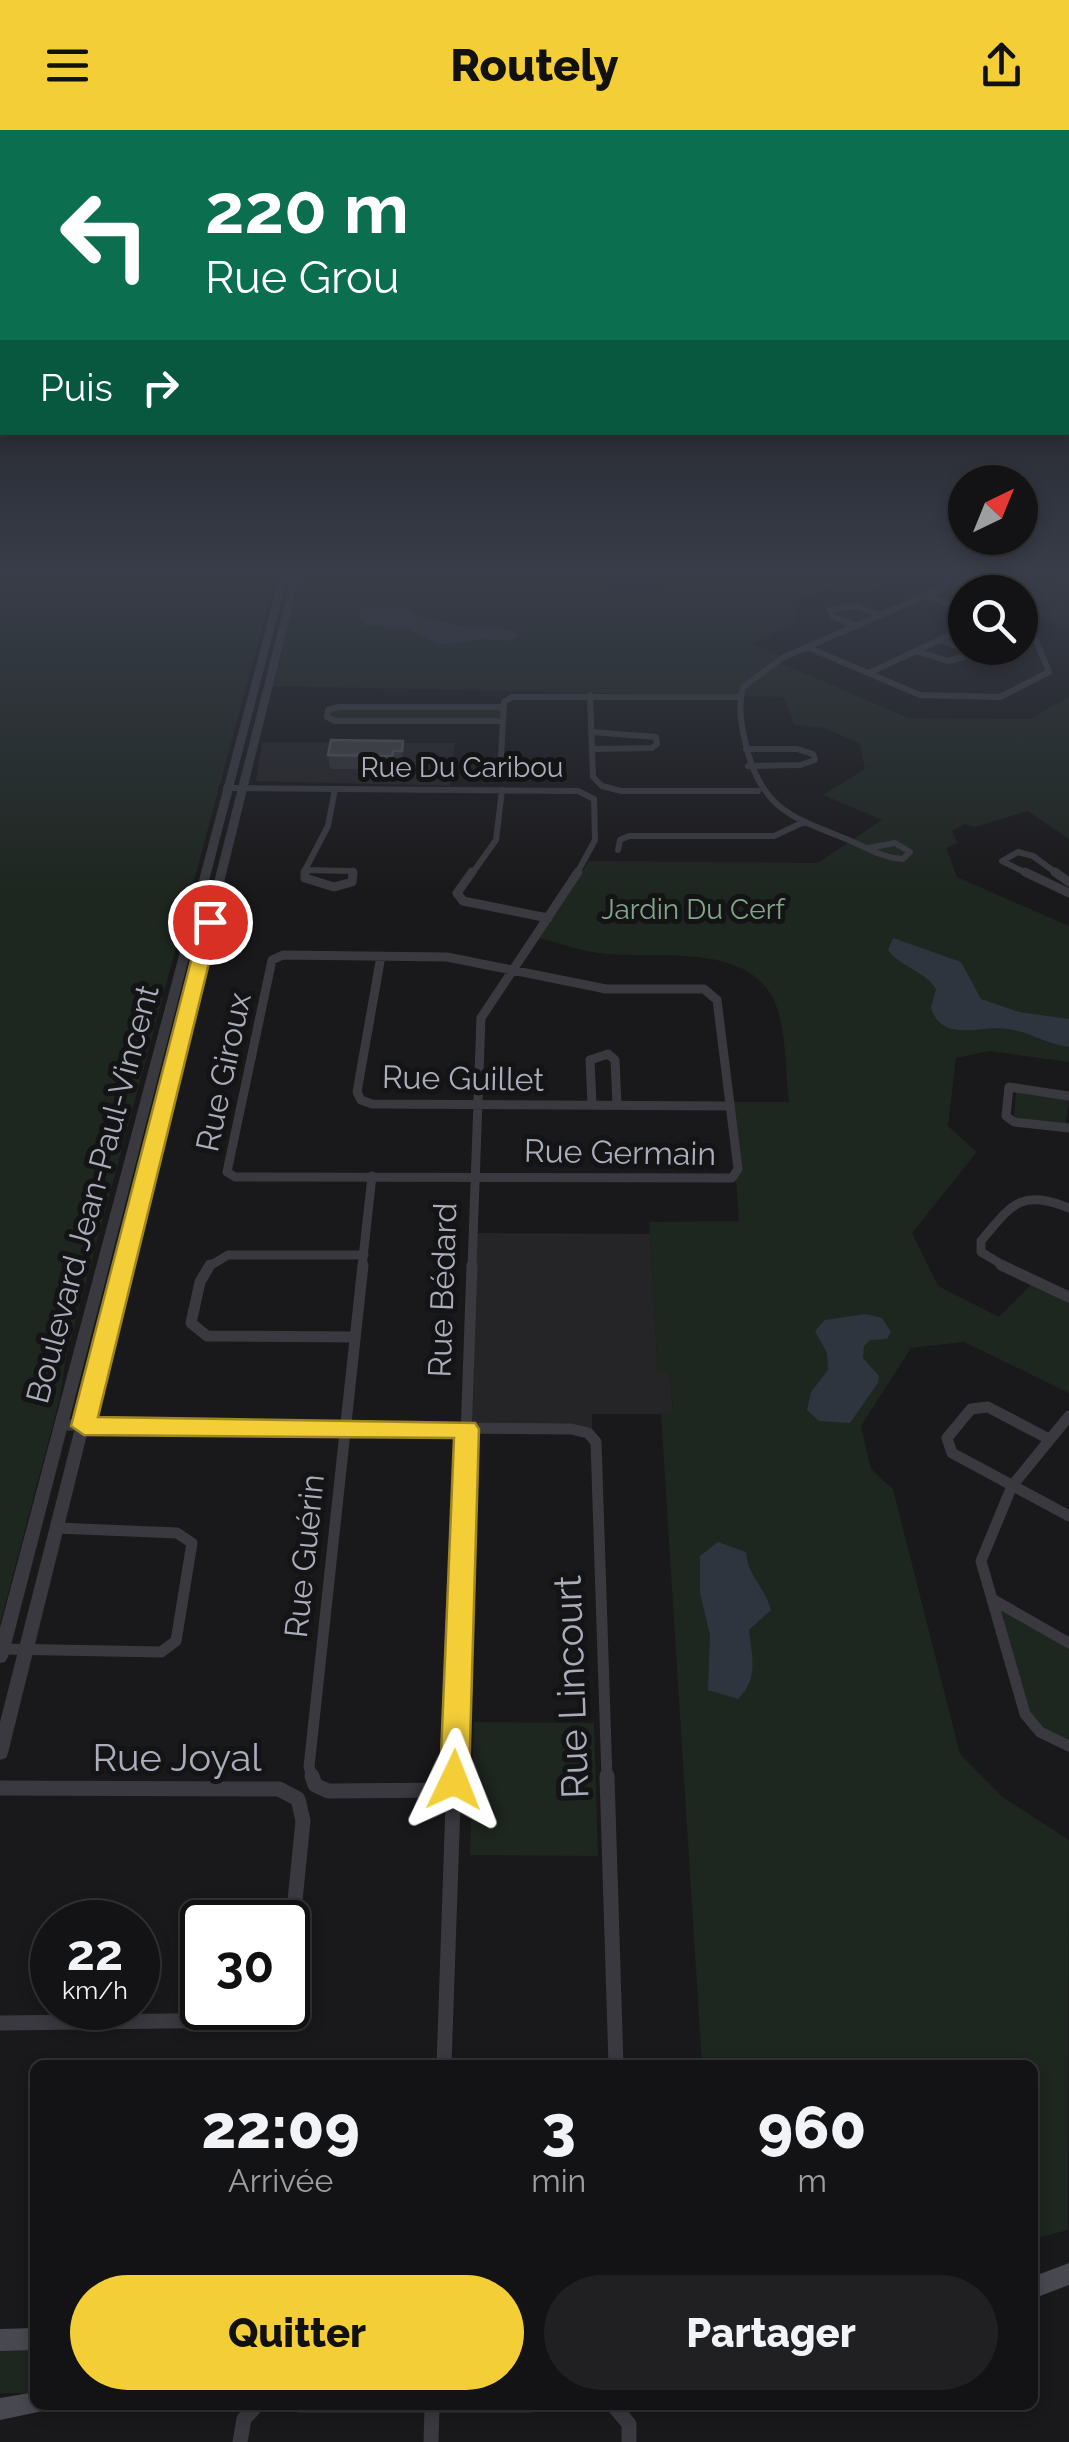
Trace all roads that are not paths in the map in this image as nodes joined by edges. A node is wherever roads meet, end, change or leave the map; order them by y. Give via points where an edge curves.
1 (256, 680) edge
2 (270, 680) edge
3 (749, 680) edge
4 (883, 680) edge
5 (1033, 680) edge
6 (590, 696) junction
7 (739, 697) junction
8 (417, 707) junction
9 (504, 707) junction
10 (416, 721) junction
11 (503, 721) junction
12 (591, 732) junction
13 (592, 749) junction
14 (746, 749) junction
15 (748, 766) junction
16 (487, 775) dead end
17 (226, 788) junction
18 (244, 788) junction
19 (335, 789) junction
20 (502, 790) junction
21 (758, 790) junction
22 (588, 793) joint
23 (804, 822) junction
24 (868, 848) junction
25 (618, 850) dead end
26 (305, 870) junction
27 (1069, 882) edge
28 (1069, 893) edge
29 (548, 918) junction
30 (381, 956) junction
31 (513, 970) junction
32 (1069, 1096) edge
33 (478, 1104) junction
34 (592, 1105) junction
35 (617, 1105) junction
36 (730, 1106) junction
37 (1069, 1128) edge
38 (476, 1175) junction
39 (372, 1176) junction
40 (1069, 1208) edge
41 (364, 1255) junction
42 (1069, 1297) edge
43 (355, 1336) junction
44 (1067, 1417) edge
45 (61, 1426) junction
46 (84, 1426) junction
47 (345, 1428) junction
48 (467, 1429) junction
49 (1049, 1439) junction
50 (1012, 1486) junction
51 (1069, 1516) edge
52 (58, 1528) junction
53 (991, 1599) junction
54 (1069, 1643) edge
55 (26, 1650) junction
56 (1, 1653) edge
57 (1069, 1746) edge
58 (0, 1753) edge
59 (0, 1788) edge
60 (454, 1790) junction
61 (295, 1900) edge
62 (180, 2021) edge
63 (0, 2023) edge
64 (444, 2060) edge
65 (616, 2060) edge
66 (1069, 2274) edge
67 (1038, 2286) edge
68 (30, 2339) edge
69 (0, 2340) edge
70 (30, 2404) edge
71 (0, 2409) edge
72 (252, 2410) edge
73 (432, 2410) edge
74 (616, 2410) edge
75 (629, 2433) edge
76 (240, 2442) edge
77 (431, 2442) edge

1 - 17 street, Boulevard Jean-Paul-Vincent
2 - 18 street, Boulevard Jean-Paul-Vincent
3 - 7 street
4 - 5 street via 920,695 1000,697
6 - 7 street
6 - 9 street via 518,696
6 - 12 street
7 - 14 street
8 - 9 street
8 - 10 street
8 - 10 street via 339,707 326,717
9 - 11 street
10 - 11 street
11 - 16 street via 500,775
12 - 13 street
12 - 13 street via 646,732 657,744
13 - 21 street, Rue Du Caribou via 593,777 602,786
14 - 15 street
14 - 15 street via 807,750 814,760
15 - 21 street
17 - 18 street, Rue Du Caribou
17 - 45 street, Boulevard Jean-Paul-Vincent
18 - 19 street, Rue Du Caribou
18 - 46 street, Boulevard Jean-Paul-Vincent
19 - 20 street, Rue Du Caribou
19 - 26 street, Rue Du Caribou via 328,826
20 - 22 street, Rue Du Caribou
20 - 29 street via 496,840 457,892 463,901
21 - 23 street
22 - 29 street, Rue Bédard via 596,840
23 - 24 street
23 - 25 street via 774,836 628,836
24 - 24 street via 892,859 910,852 896,843
26 - 26 street via 305,878 324,886 352,882 353,870
27 - 28 street via 1033,856 1018,852 1002,861
29 - 31 street, Rue Bédard
30 - 31 street, Rue Giroux via 447,956
30 - 33 street, Rue Guillet via 358,1092 362,1100
30 - 39 street, Rue Giroux via 272,960 227,1172
31 - 33 street, Rue Bédard via 481,1018
31 - 36 street, Rue Germain via 606,990 712,993
32 - 37 street via 1009,1087 1006,1116
33 - 34 street, Rue Guillet
33 - 38 street, Rue Bédard
34 - 35 street, Rue Guillet
34 - 35 street, Rue Guillet via 590,1060 608,1054
35 - 36 street, Rue Guillet
36 - 38 street, Rue Germain via 738,1169 732,1178
38 - 39 street
38 - 48 street, Rue Bédard
39 - 41 street, Rue Guérin
40 - 42 street via 1033,1194 1018,1198 980,1241 989,1259
41 - 43 street, Rue Guérin
41 - 43 street via 212,1260 203,1268 191,1322 207,1336
43 - 47 street, Rue Guérin
44 - 49 street
45 - 46 street, Rue Lincourt
45 - 56 street, Boulevard Jean-Paul-Vincent
46 - 47 street, Rue Lincourt
46 - 52 street, Boulevard Jean-Paul-Vincent
47 - 48 street, Rue Lincourt
47 - 60 street, Rue Guérin via 308,1767 328,1791
48 - 60 street, Rue Bédard
48 - 65 street, Rue Lincourt via 585,1430 596,1442
49 - 50 street
49 - 50 street via 988,1406 971,1409 947,1438 952,1454
50 - 51 street
50 - 53 street via 980,1561
52 - 55 street, Boulevard Jean-Paul-Vincent
52 - 55 street via 178,1533 192,1542 176,1641 161,1652
53 - 54 street
53 - 57 street via 1025,1714 1040,1732
55 - 56 street
55 - 58 street, Boulevard Jean-Paul-Vincent
59 - 61 street, Rue Joyal via 279,1789 298,1799 303,1821
60 - 64 street, Rue Bédard
62 - 63 street
66 - 67 main road
68 - 69 main road
70 - 71 main road
72 - 76 street
73 - 77 street
74 - 75 street

